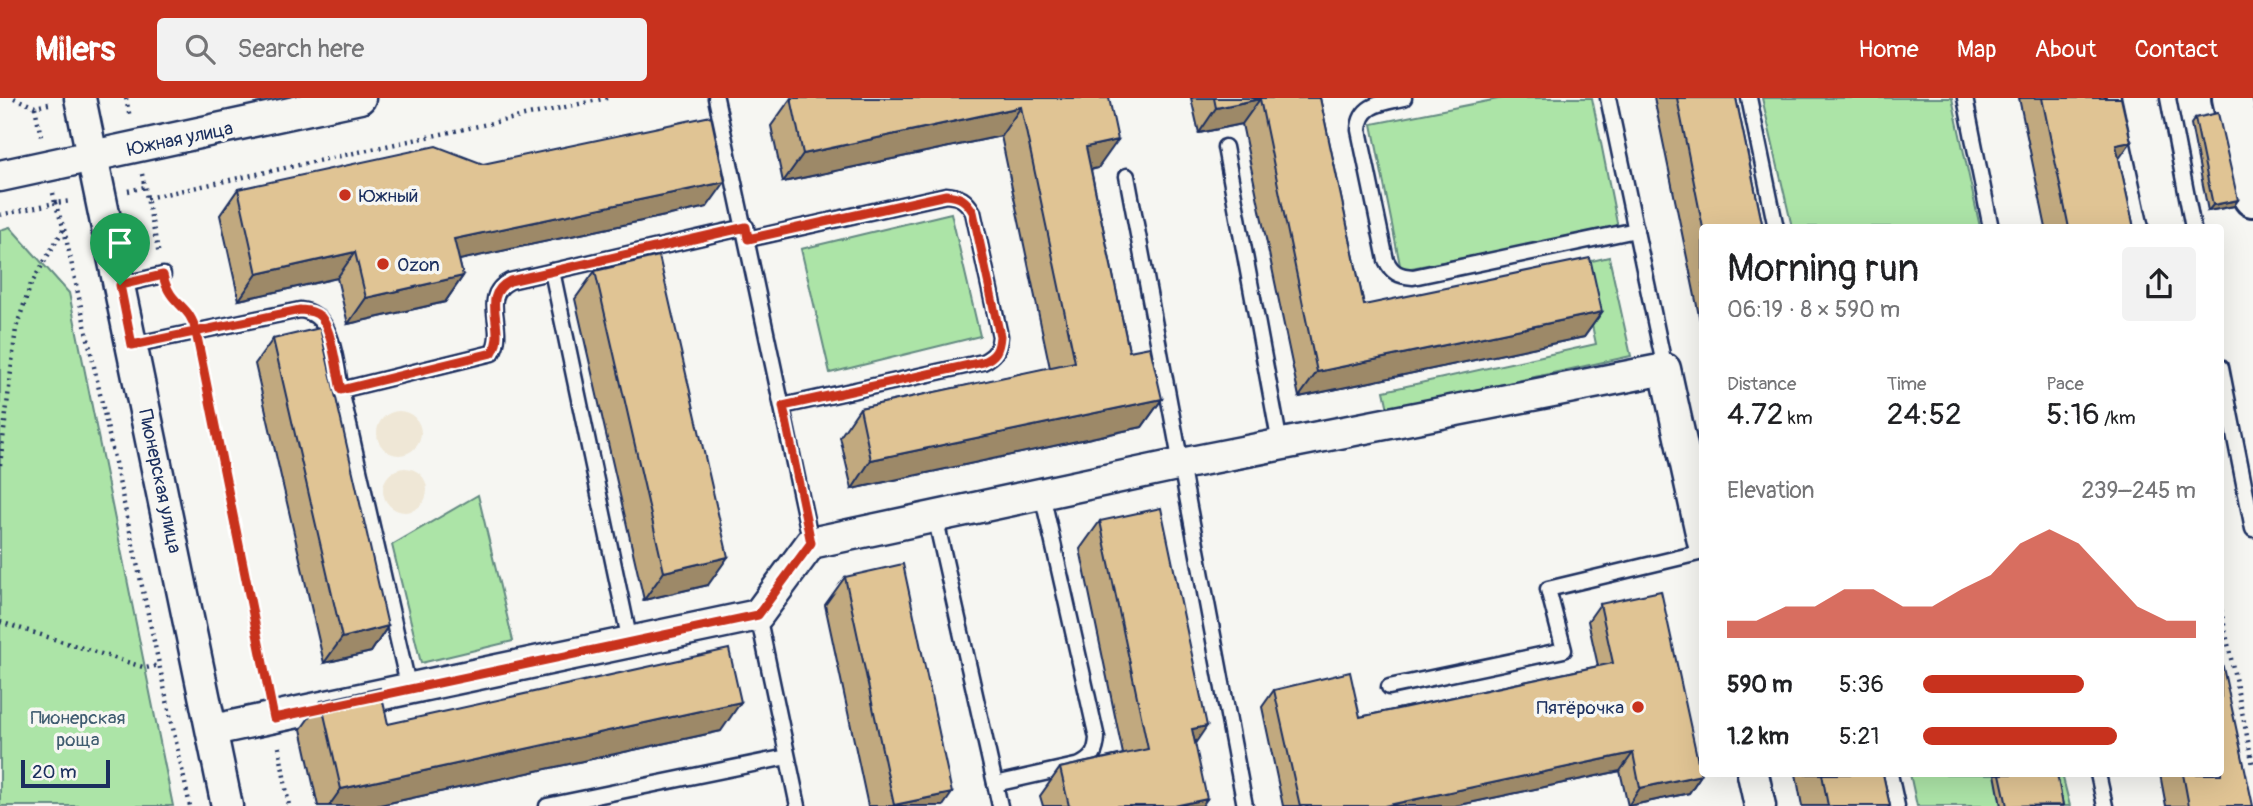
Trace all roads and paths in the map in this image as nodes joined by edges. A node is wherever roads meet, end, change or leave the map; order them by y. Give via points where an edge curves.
1 (14, 98) edge
2 (80, 98) edge
3 (126, 98) edge
4 (360, 98) edge
5 (607, 98) edge
6 (716, 98) edge
7 (1404, 98) edge
8 (1608, 98) edge
9 (1749, 98) edge
10 (1965, 98) edge
11 (2113, 98) edge
12 (2168, 98) edge
13 (2232, 98) edge
14 (35, 107) dead end
15 (1225, 147) dead end
16 (136, 148) junction
17 (92, 157) junction
18 (0, 176) edge
19 (1127, 176) dead end
20 (2253, 197) edge
21 (148, 198) junction
22 (0, 215) edge
23 (1775, 224) edge
24 (1990, 224) edge
25 (2140, 224) edge
26 (2192, 224) edge
27 (64, 229) junction
28 (1636, 230) junction
29 (747, 233) junction
30 (552, 271) junction
31 (163, 275) junction
32 (120, 285) junction
33 (196, 332) junction
34 (132, 345) junction
35 (1665, 369) junction
36 (341, 390) junction
37 (783, 406) junction
38 (2225, 409) edge
39 (1280, 444) junction
40 (1181, 464) junction
41 (0, 466) edge
42 (1042, 494) junction
43 (935, 516) junction
44 (1699, 526) edge
45 (2253, 528) edge
46 (1699, 541) edge
47 (811, 543) junction
48 (758, 615) junction
49 (0, 622) edge
50 (2224, 625) edge
51 (630, 642) junction
52 (159, 665) junction
53 (1389, 687) dead end
54 (409, 689) junction
55 (274, 718) junction
56 (213, 730) junction
57 (787, 757) junction
58 (2253, 765) edge
59 (1754, 777) edge
60 (1891, 777) edge
61 (2099, 777) edge
62 (995, 784) junction
63 (567, 804) edge
64 (190, 806) edge
65 (227, 806) edge
66 (289, 806) edge
67 (547, 806) edge
68 (798, 806) edge
69 (1000, 806) edge
70 (1245, 806) edge
71 (1760, 806) edge
72 (1897, 806) edge
73 (2105, 806) edge

1 - 14 path
2 - 17 street, Пионерская улица
3 - 16 path
4 - 16 street, Южная улица
5 - 21 path
6 - 29 lane
7 - 28 lane via 1366,109 1359,130 1386,260 1401,276
8 - 28 lane
9 - 23 lane
10 - 24 lane
11 - 25 lane
12 - 26 lane
13 - 20 street
15 - 39 lane
16 - 17 street, Южная улица
16 - 21 path
17 - 18 street, Южная улица
17 - 32 street, Пионерская улица
19 - 40 lane
21 - 31 path
22 - 27 path via 55,203
27 - 41 path via 31,284 16,328
27 - 52 path
28 - 35 lane
29 - 30 lane
29 - 37 lane
29 - 37 lane via 958,196 973,212 1000,336 993,357 983,362
30 - 36 lane via 500,286 494,296 498,343 492,353
30 - 51 lane
31 - 32 lane
31 - 33 path via 167,294 193,317
32 - 34 street, Пионерская улица
33 - 34 lane
33 - 36 lane via 311,311 326,327
33 - 55 path
34 - 56 street, Пионерская улица
35 - 39 street
35 - 44 street
36 - 54 lane
37 - 47 lane
38 - 45 lane
39 - 40 street
40 - 42 street
40 - 70 lane
42 - 43 street
42 - 62 lane via 1096,750 1080,765
43 - 47 street
43 - 62 lane
46 - 53 lane via 1548,589 1564,650
47 - 48 street
48 - 51 street
48 - 57 lane
49 - 52 path via 146,668
50 - 58 path
51 - 54 street
52 - 64 path
54 - 55 street
55 - 56 street
55 - 66 path
56 - 65 street, Пионерская улица
57 - 63 lane
57 - 68 lane
59 - 71 street
60 - 72 lane
61 - 73 lane
62 - 69 lane
63 - 67 lane

